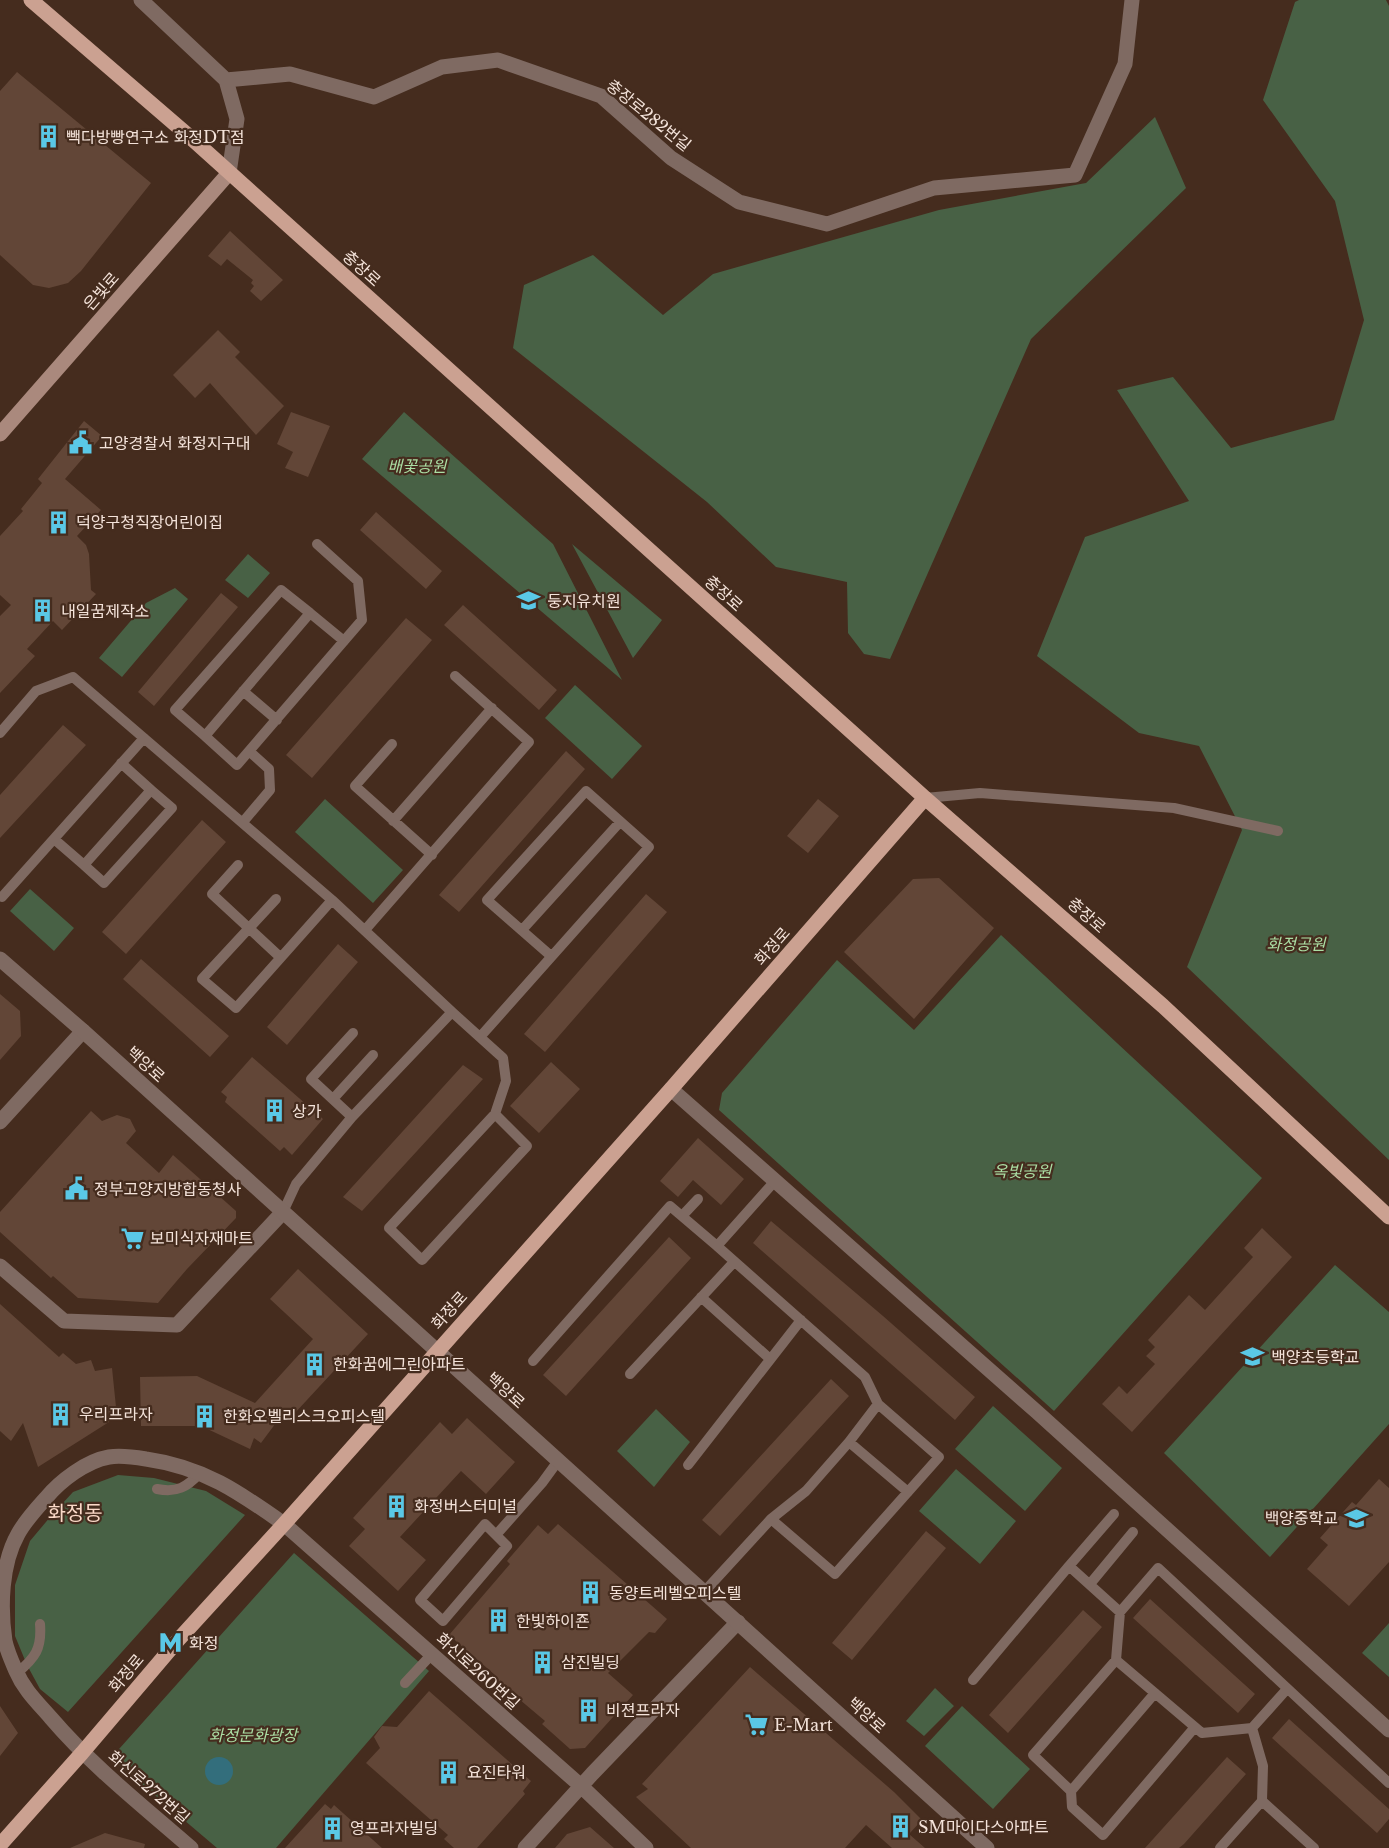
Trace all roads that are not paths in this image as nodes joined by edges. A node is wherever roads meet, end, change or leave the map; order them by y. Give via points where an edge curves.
1 (31, 0) edge
2 (141, 0) edge
3 (1132, 0) edge
4 (226, 80) junction
5 (229, 173) junction
6 (0, 434) edge
7 (317, 544) dead end
8 (310, 613) junction
9 (344, 641) junction
10 (455, 676) dead end
11 (243, 691) junction
12 (492, 708) junction
13 (277, 720) junction
14 (0, 733) edge
15 (205, 736) junction
16 (144, 738) junction
17 (393, 744) dead end
18 (249, 751) junction
19 (122, 763) junction
20 (151, 790) junction
21 (925, 798) junction
22 (393, 821) junction
23 (243, 822) junction
24 (620, 822) junction
25 (1278, 831) dead end
26 (54, 839) junction
27 (432, 855) junction
28 (84, 865) junction
29 (238, 865) dead end
30 (2, 897) dead end
31 (276, 899) dead end
32 (332, 900) junction
33 (249, 928) junction
34 (365, 930) junction
35 (522, 930) junction
36 (551, 956) junction
37 (280, 957) junction
38 (0, 959) edge
39 (452, 1012) junction
40 (82, 1031) junction
41 (353, 1033) dead end
42 (480, 1036) junction
43 (373, 1055) dead end
44 (671, 1089) junction
45 (333, 1099) junction
46 (495, 1114) junction
47 (352, 1117) junction
48 (0, 1122) edge
49 (775, 1181) junction
50 (698, 1199) dead end
51 (283, 1212) junction
52 (682, 1216) junction
53 (1389, 1217) edge
54 (717, 1246) junction
55 (734, 1262) junction
56 (0, 1266) edge
57 (701, 1297) junction
58 (801, 1320) junction
59 (436, 1351) junction
60 (770, 1359) junction
61 (533, 1361) dead end
62 (630, 1374) dead end
63 (878, 1404) junction
64 (849, 1442) junction
65 (558, 1461) junction
66 (688, 1465) dead end
67 (200, 1473) junction
68 (157, 1489) dead end
69 (908, 1492) junction
70 (1114, 1514) dead end
71 (771, 1519) junction
72 (284, 1524) junction
73 (1133, 1532) dead end
74 (496, 1535) junction
75 (1069, 1566) junction
76 (1090, 1584) junction
77 (704, 1592) junction
78 (1120, 1612) junction
79 (738, 1622) junction
80 (40, 1624) dead end
81 (432, 1654) junction
82 (1116, 1660) junction
83 (17, 1673) junction
84 (974, 1680) dead end
85 (405, 1683) dead end
86 (1287, 1689) junction
87 (1155, 1692) junction
88 (1195, 1727) junction
89 (1252, 1728) junction
90 (1389, 1730) edge
91 (82, 1753) junction
92 (1389, 1783) edge
93 (581, 1786) junction
94 (1071, 1791) junction
95 (1262, 1802) junction
96 (0, 1845) edge
97 (1227, 1846) edge
98 (191, 1848) edge
99 (525, 1848) edge
100 (646, 1848) edge
101 (987, 1848) edge
102 (1314, 1848) edge

1 - 5 main road, 충장로
2 - 4 street
3 - 4 street, 충장로282번길 via 1125,64 1075,175 934,188 827,224 739,202 671,158 601,96 498,60 442,67 374,97 290,74
4 - 5 street via 237,119
5 - 6 main road, 은빛로
5 - 21 main road, 충장로
7 - 9 lane via 358,581 362,620
8 - 9 lane
8 - 11 lane
8 - 15 lane via 281,590 175,710
9 - 13 lane
10 - 12 lane
11 - 13 lane
11 - 15 lane
12 - 22 lane
12 - 27 lane via 529,742
13 - 18 lane
14 - 16 lane via 36,691 72,677
15 - 18 lane via 237,765
16 - 19 lane
16 - 23 lane
17 - 22 lane via 356,786
18 - 23 lane via 269,769 270,790
19 - 20 lane
19 - 26 lane
20 - 28 lane
20 - 28 lane via 172,808 104,883
21 - 25 lane via 980,793 1174,808
21 - 44 main road, 화정로
21 - 53 main road, 충장로 via 1163,1006
22 - 27 lane
23 - 32 lane
24 - 35 lane
24 - 35 lane via 586,791 525,858 488,900
24 - 36 lane via 649,847
26 - 28 lane
26 - 30 lane
27 - 34 lane
29 - 33 lane via 212,894
31 - 33 lane
32 - 34 lane
32 - 37 lane
33 - 37 lane
33 - 37 lane via 202,979 236,1008
34 - 39 lane
35 - 36 lane
36 - 42 lane
38 - 40 street, 백양로
39 - 42 lane
39 - 47 lane
40 - 48 street
40 - 51 street, 백양로
41 - 45 lane via 311,1079
42 - 46 lane via 503,1058 506,1081
43 - 45 lane
44 - 49 street
44 - 59 main road, 화정로
45 - 47 lane
46 - 46 lane via 389,1228 422,1260 527,1146
47 - 51 lane via 296,1184
49 - 54 lane
49 - 90 street
50 - 52 lane
51 - 56 street via 177,1325 64,1321
51 - 59 street, 백양로
52 - 54 lane
52 - 61 lane via 670,1206
54 - 55 lane
55 - 57 lane
55 - 58 lane
57 - 60 lane
57 - 62 lane
58 - 60 lane
58 - 63 lane via 865,1377
59 - 65 street, 백양로
59 - 72 main road, 화정로
60 - 66 lane
63 - 64 lane
63 - 69 lane via 939,1457
64 - 69 lane
64 - 71 lane via 806,1491
65 - 74 lane
65 - 77 street, 백양로
67 - 68 lane via 188,1486 170,1492
67 - 72 street, 화신로260번길 via 244,1496
67 - 83 street, 화신로260번길 via 157,1461 109,1457 59,1482 18,1534 8,1559 2,1614 5,1642
69 - 71 lane via 834,1574
70 - 75 lane
71 - 77 lane
72 - 81 street, 화신로260번길
72 - 91 main road, 화정로
73 - 76 lane
74 - 74 lane via 485,1524 420,1600 443,1621 507,1546
75 - 76 lane
75 - 84 lane
76 - 78 lane
77 - 79 street, 백양로
78 - 82 lane
78 - 86 lane via 1158,1568
79 - 93 street
79 - 101 street, 백양로
80 - 83 lane via 39,1650
81 - 85 lane
81 - 93 street, 화신로260번길
82 - 87 lane
82 - 94 lane via 1033,1755
83 - 91 street, 화신로272번길 via 31,1696
86 - 89 lane
86 - 92 lane
87 - 88 lane
87 - 94 lane
88 - 89 lane via 1202,1733
88 - 94 lane via 1103,1835 1072,1808
89 - 95 lane via 1263,1766
91 - 96 main road, 화정로
91 - 98 street, 화신로272번길
93 - 99 street
93 - 100 street, 화신로260번길
95 - 97 lane
95 - 102 lane

